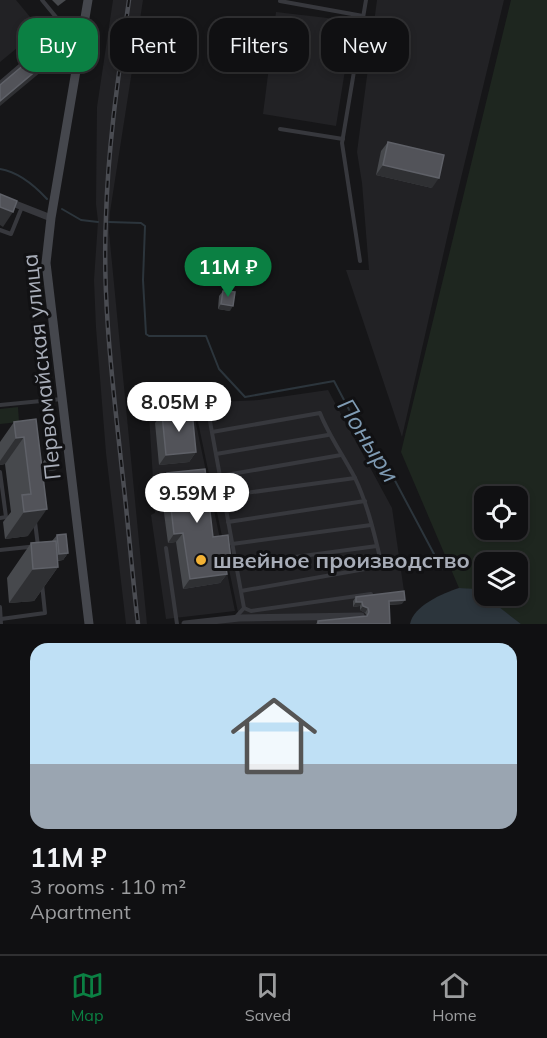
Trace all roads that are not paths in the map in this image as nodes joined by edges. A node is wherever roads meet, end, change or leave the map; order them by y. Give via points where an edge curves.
1 (42, 0) edge
2 (88, 0) edge
3 (366, 0) edge
4 (280, 1) edge
5 (363, 16) junction
6 (56, 18) edge
7 (85, 18) edge
8 (18, 68) edge
9 (76, 72) edge
10 (0, 83) edge
11 (280, 129) dead end
12 (343, 139) junction
13 (0, 198) edge
14 (22, 207) junction
15 (51, 218) junction
16 (0, 230) edge
17 (360, 261) dead end
18 (63, 399) junction
19 (0, 405) edge
20 (209, 416) dead end
21 (212, 432) junction
22 (328, 435) junction
23 (216, 454) junction
24 (342, 455) junction
25 (0, 472) edge
26 (220, 476) junction
27 (355, 478) junction
28 (224, 496) junction
29 (364, 501) junction
30 (34, 512) edge
31 (0, 518) edge
32 (228, 522) junction
33 (371, 525) junction
34 (232, 544) junction
35 (38, 546) junction
36 (377, 546) junction
37 (166, 548) dead end
38 (0, 550) edge
39 (39, 557) edge
40 (236, 565) junction
41 (41, 580) edge
42 (241, 591) junction
43 (371, 594) edge
44 (0, 607) edge
45 (244, 608) junction
46 (235, 618) junction
47 (358, 619) edge
48 (1, 622) edge
49 (89, 624) edge
50 (177, 624) edge
51 (185, 624) edge

1 - 6 lane
2 - 7 street, Первомайская улица
3 - 5 lane
4 - 5 lane
5 - 12 lane
8 - 10 lane
9 - 15 street, Первомайская улица
11 - 12 lane
12 - 17 lane
13 - 14 street
14 - 15 street
14 - 16 lane via 11,234
15 - 18 street, Первомайская улица via 46,263
18 - 19 lane
18 - 49 street, Первомайская улица
20 - 21 lane
21 - 22 lane via 320,413
21 - 23 lane
22 - 23 lane
22 - 24 lane
23 - 26 lane
24 - 26 lane
24 - 27 lane
25 - 31 lane via 6,517
26 - 28 lane
27 - 28 lane
27 - 29 lane
28 - 32 lane
29 - 32 lane
29 - 33 lane
30 - 35 lane
32 - 34 lane
33 - 34 lane
33 - 36 lane
34 - 40 lane
35 - 38 lane
35 - 39 lane
36 - 40 lane
36 - 42 lane via 382,566
37 - 50 lane
40 - 42 lane
41 - 48 lane via 45,613
42 - 45 lane
43 - 45 lane via 251,611
44 - 48 lane
45 - 46 lane
46 - 47 street
46 - 51 street

